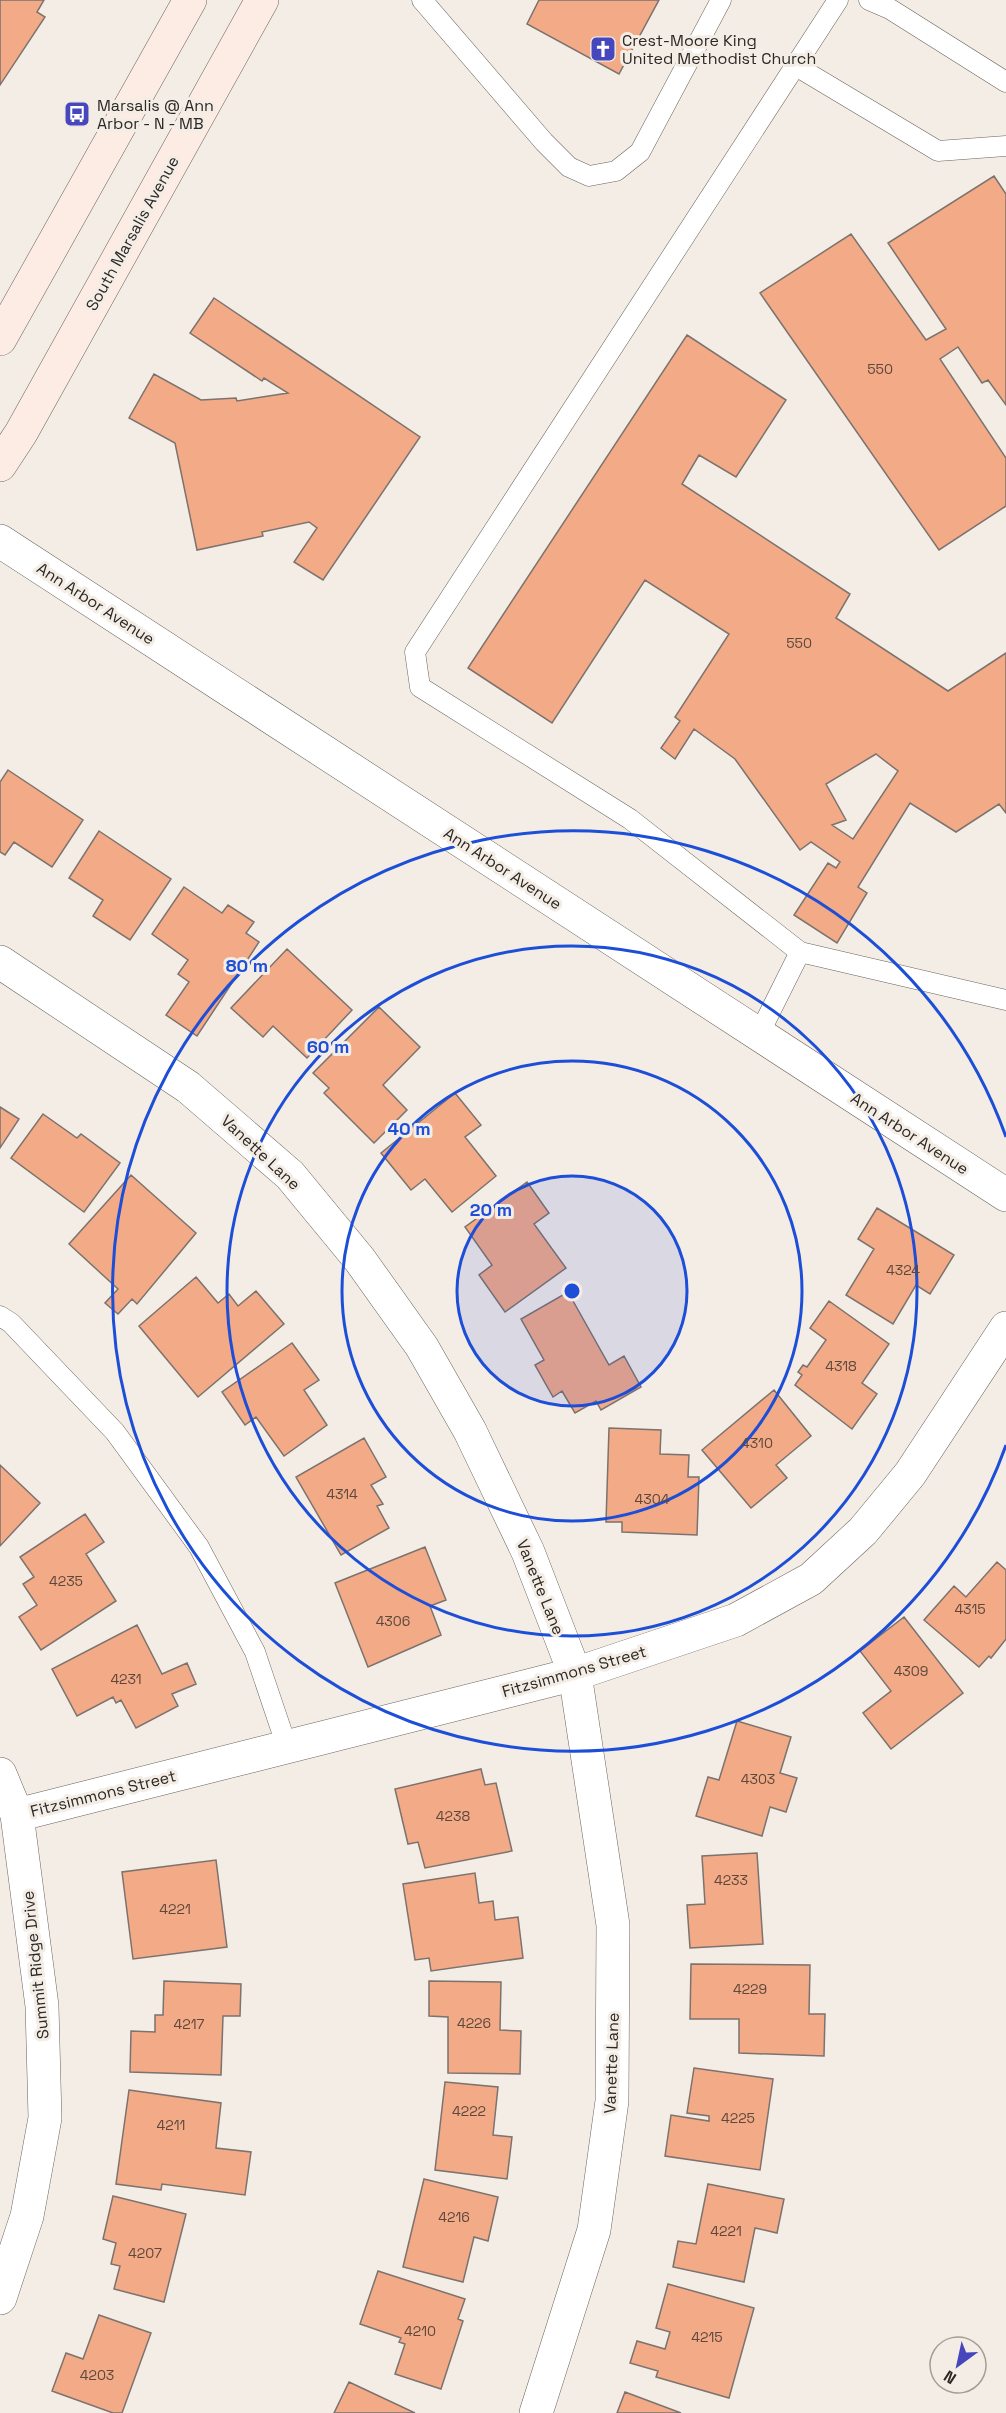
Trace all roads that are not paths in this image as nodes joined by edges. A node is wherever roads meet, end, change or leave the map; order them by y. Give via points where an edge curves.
1 (190, 0) edge
2 (262, 0) edge
3 (422, 0) edge
4 (721, 0) edge
5 (838, 0) edge
6 (869, 0) edge
7 (795, 66) junction
8 (1006, 82) edge
9 (1006, 146) edge
10 (0, 339) edge
11 (0, 465) edge
12 (0, 541) edge
13 (800, 952) junction
14 (0, 962) edge
15 (1006, 1000) edge
16 (759, 1034) junction
17 (1006, 1195) edge
18 (0, 1316) edge
19 (1006, 1328) edge
20 (575, 1674) junction
21 (286, 1747) junction
22 (0, 1774) edge
23 (17, 1815) junction
24 (0, 2298) edge
25 (536, 2413) edge

1 - 10 main road
2 - 11 main road, South Marsalis Avenue
3 - 4 lane via 544,142 569,167 589,176 616,171 640,152
5 - 7 lane
6 - 8 lane via 890,9
7 - 9 lane via 938,151
7 - 13 lane via 415,652 420,687 630,819
12 - 16 street, Ann Arbor Avenue
13 - 15 lane
13 - 16 lane
14 - 20 street, Vanette Lane via 188,1087 290,1175 360,1260 422,1347 470,1431 528,1552
16 - 17 street, Ann Arbor Avenue
18 - 21 lane via 115,1432 199,1547 255,1652
19 - 20 street, Fitzsimmons Street via 910,1474 863,1531 811,1579 736,1620
20 - 21 street, Fitzsimmons Street
20 - 25 street, Vanette Lane via 613,1925 612,2101 594,2230
21 - 23 street, Fitzsimmons Street
22 - 23 street, Summit Ridge Drive
23 - 24 street, Summit Ridge Drive via 42,2006 45,2118 27,2216

